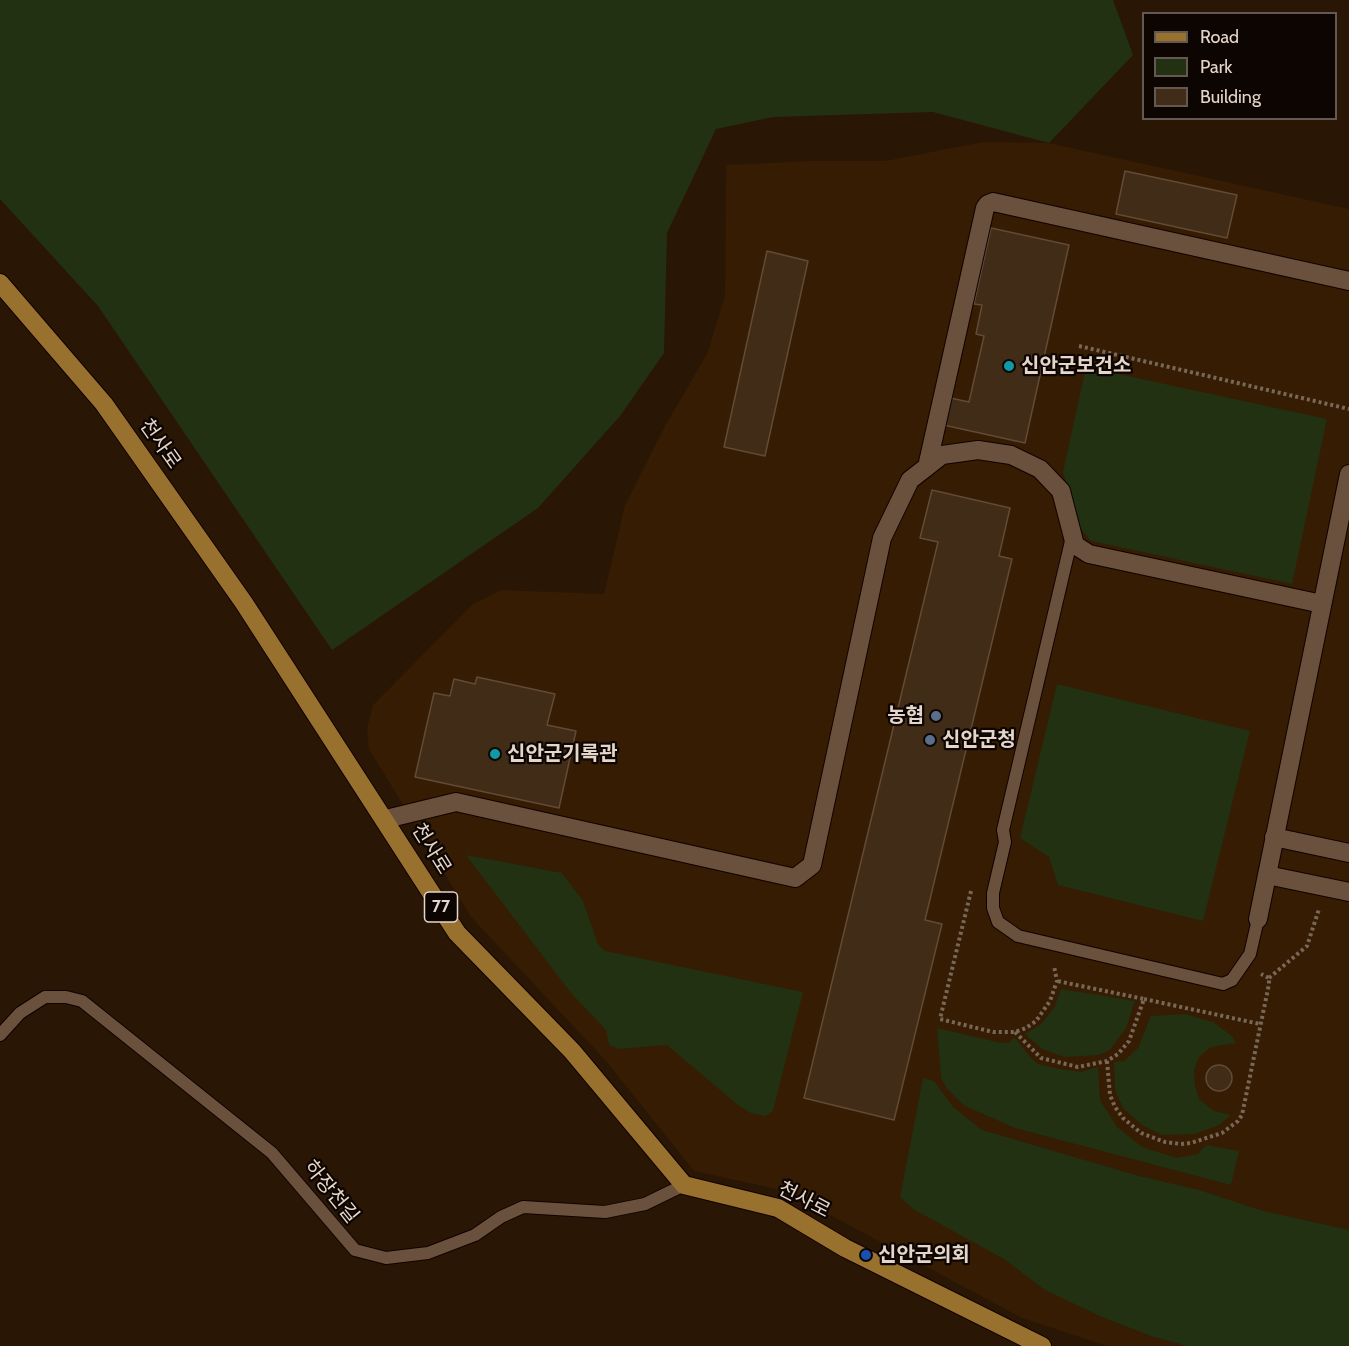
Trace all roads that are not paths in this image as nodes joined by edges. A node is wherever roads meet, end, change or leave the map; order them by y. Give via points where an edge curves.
1 (1349, 281) edge
2 (0, 283) edge
3 (927, 467) junction
4 (1349, 474) edge
5 (1072, 537) junction
6 (1322, 604) junction
7 (386, 819) junction
8 (1274, 837) junction
9 (1349, 853) edge
10 (1267, 875) junction
11 (1349, 892) edge
12 (1258, 919) joint
13 (0, 1035) edge
14 (684, 1185) junction
15 (1042, 1346) edge

1 - 3 street via 988,204
2 - 7 main road, 천사로 / 77 via 104,404 244,603
3 - 5 street via 942,455 978,450 1011,455 1040,470 1061,491
3 - 7 street via 910,480 882,538 812,865 795,878 456,802
4 - 6 street
5 - 6 street via 1075,545 1089,554
5 - 12 lane via 1003,830 1005,842 993,893 998,922 1018,936 1223,984 1232,980 1250,954
6 - 8 street
7 - 14 main road, 천사로 / 77 via 457,933 572,1051
8 - 9 street
8 - 10 street
10 - 11 street
10 - 12 street
13 - 14 lane, 하장천길 via 20,1013 45,997 82,1001 272,1153 355,1250 386,1258 428,1252 475,1235 501,1216 523,1207 605,1212 645,1204
14 - 15 main road, 천사로 via 778,1208 845,1248

